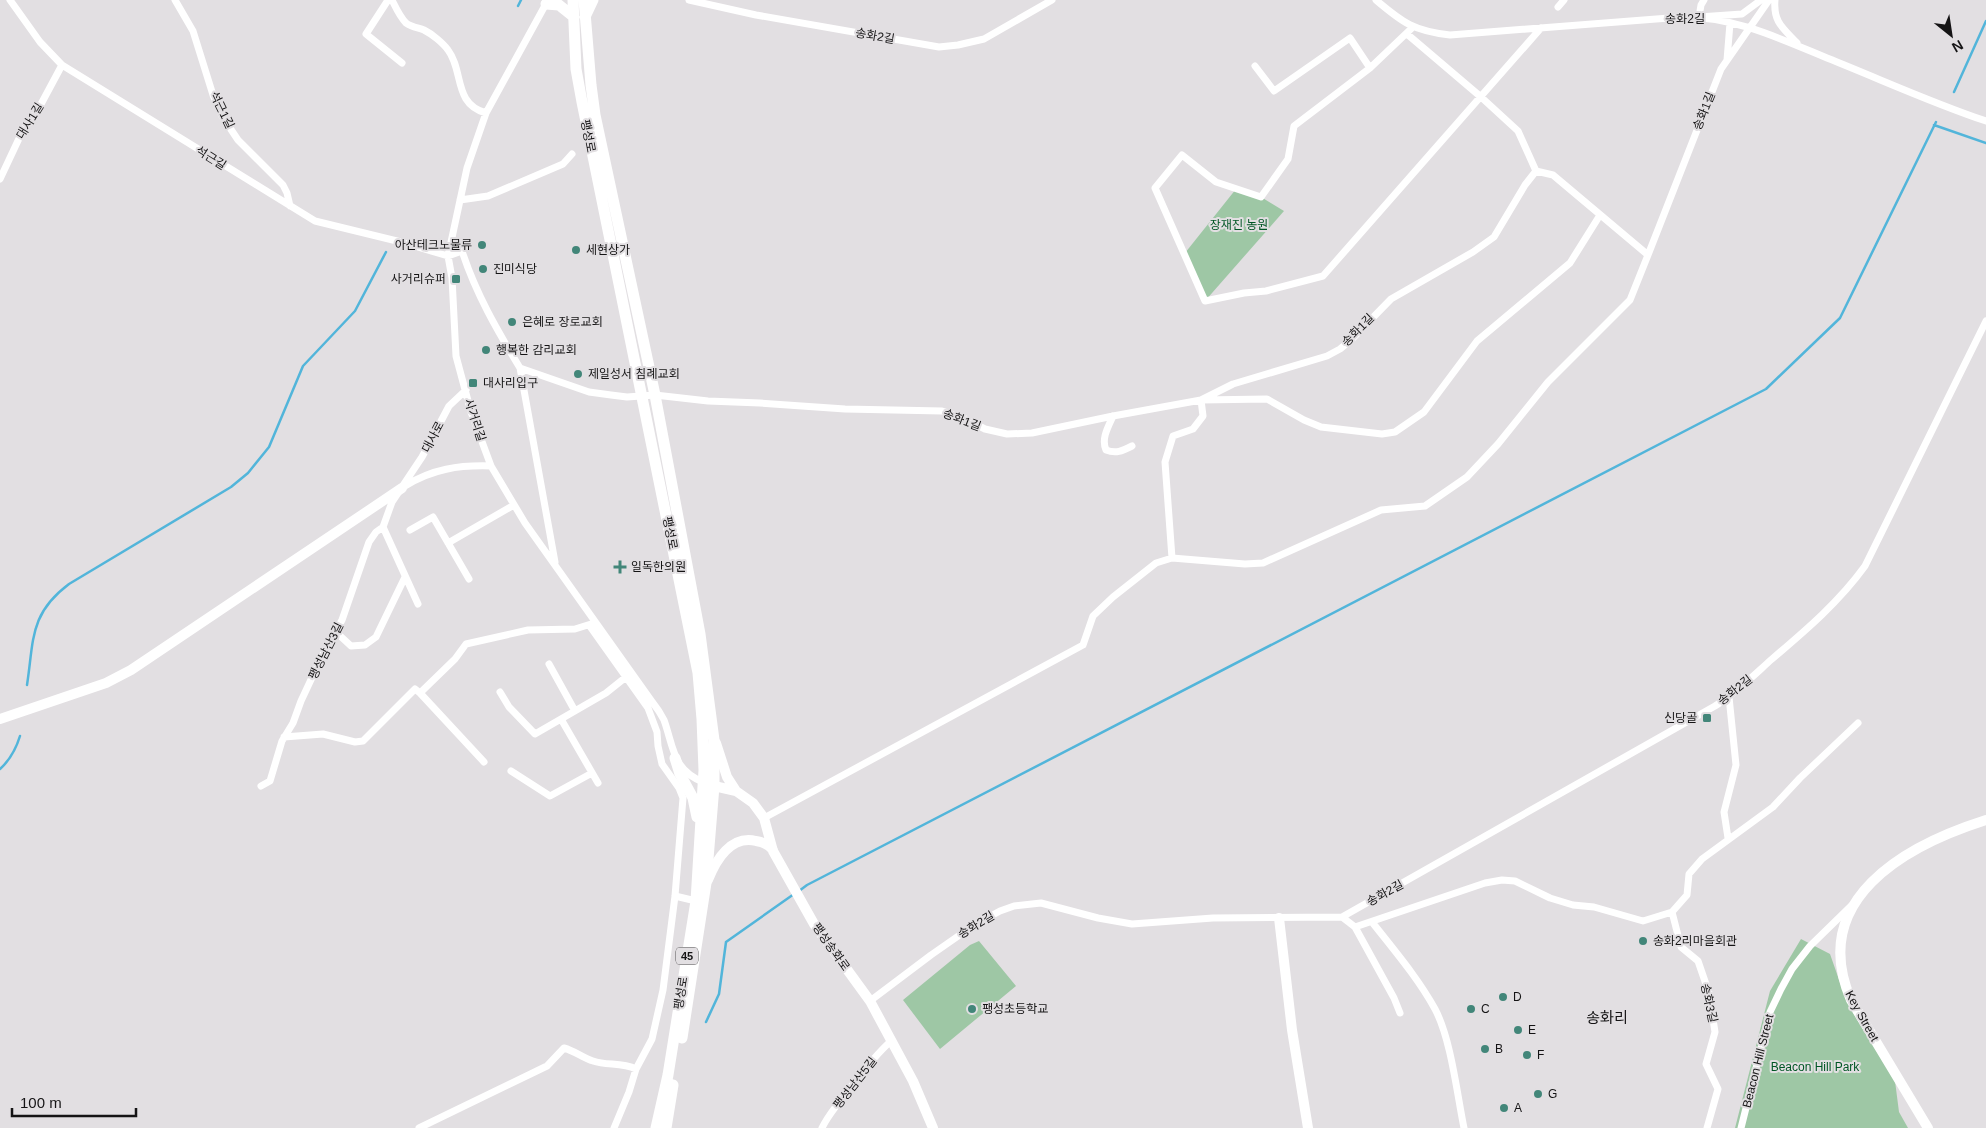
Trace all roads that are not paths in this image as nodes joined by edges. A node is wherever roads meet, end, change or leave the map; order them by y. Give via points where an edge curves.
1 (10, 0) edge
2 (176, 0) edge
3 (388, 0) edge
4 (392, 0) edge
5 (574, 0) edge
6 (584, 0) edge
7 (592, 0) edge
8 (688, 0) edge
9 (1052, 0) edge
10 (1376, 0) edge
11 (1564, 0) edge
12 (1704, 0) edge
13 (1761, 0) edge
14 (1769, 0) edge
15 (1775, 0) edge
16 (547, 2) edge
17 (1558, 6) dead end
18 (1699, 17) junction
19 (580, 18) junction
20 (1730, 23) junction
21 (1413, 27) junction
22 (1541, 28) junction
23 (1750, 28) junction
24 (1407, 34) junction
25 (1801, 46) junction
26 (1727, 60) junction
27 (402, 63) dead end
28 (62, 65) junction
29 (1256, 66) dead end
30 (1370, 68) junction
31 (1481, 97) junction
32 (486, 113) junction
33 (1986, 121) edge
34 (572, 154) dead end
35 (1536, 171) junction
36 (0, 179) edge
37 (460, 200) junction
38 (290, 206) junction
39 (1600, 215) junction
40 (1648, 255) junction
41 (448, 256) junction
42 (1986, 321) edge
43 (520, 368) junction
44 (466, 390) junction
45 (655, 394) junction
46 (642, 396) junction
47 (1201, 400) junction
48 (1113, 416) junction
49 (1132, 446) dead end
50 (491, 466) junction
51 (402, 488) junction
52 (514, 505) junction
53 (383, 526) junction
54 (410, 530) dead end
55 (448, 543) junction
56 (1172, 558) junction
57 (555, 564) junction
58 (405, 577) junction
59 (469, 580) dead end
60 (418, 604) dead end
61 (596, 621) junction
62 (589, 625) junction
63 (338, 633) junction
64 (549, 664) dead end
65 (626, 677) junction
66 (500, 692) dead end
67 (420, 693) junction
68 (1729, 697) junction
69 (575, 711) junction
70 (0, 719) edge
71 (561, 719) junction
72 (1858, 723) dead end
73 (284, 737) junction
74 (714, 740) junction
75 (675, 758) junction
76 (484, 762) dead end
77 (511, 771) dead end
78 (592, 773) junction
79 (598, 783) dead end
80 (709, 784) junction
81 (261, 786) dead end
82 (736, 790) junction
83 (764, 818) junction
84 (1986, 820) edge
85 (699, 830) junction
86 (1728, 838) junction
87 (774, 851) junction
88 (706, 883) junction
89 (675, 896) junction
90 (696, 901) junction
91 (1853, 904) junction
92 (1672, 912) junction
93 (1342, 917) junction
94 (1279, 918) junction
95 (1372, 922) junction
96 (1355, 927) junction
97 (870, 1002) junction
98 (1400, 1014) dead end
99 (891, 1041) junction
100 (636, 1069) junction
101 (419, 1128) edge
102 (614, 1128) edge
103 (656, 1128) edge
104 (666, 1128) edge
105 (822, 1128) edge
106 (933, 1128) edge
107 (1308, 1128) edge
108 (1464, 1128) edge
109 (1707, 1128) edge
110 (1741, 1128) edge
111 (1928, 1128) edge

1 - 28 street, 석근길 via 40,42
2 - 38 street, 석근1길 via 193,31 222,116 238,140 283,185
3 - 27 street via 366,34
4 - 32 street via 408,24 425,31 449,51 466,99 478,111
5 - 19 main road, 팽성로 / 45
6 - 19 main road, 팽성로 / 45
7 - 19 main road
8 - 9 street, 송화2길 via 938,47 984,39
10 - 21 street, 송화2길
11 - 17 street
12 - 18 street
13 - 18 street via 1742,14
14 - 23 street, 송화1길
15 - 25 street via 1774,11 1779,25
16 - 19 main road via 559,5
16 - 32 street, 사거리길
18 - 20 street, 송화2길
18 - 22 street, 송화2길
19 - 45 main road, 팽성로 / 45 via 595,115
19 - 46 main road, 팽성로 / 45 via 576,69
20 - 23 street, 송화2길
20 - 26 street
21 - 22 street, 송화2길 via 1450,35
21 - 24 street
22 - 31 street
23 - 25 street, 송화2길
23 - 26 street, 송화1길
24 - 30 street
24 - 31 street
25 - 33 street, 송화2길
26 - 40 street, 송화1길
28 - 36 street, 대사1길 via 23,130
28 - 38 street, 석근길
29 - 30 street via 1274,91 1350,38
30 - 31 street via 1294,126 1288,160 1261,197 1216,182 1182,155 1155,188 1205,301 1266,291 1323,276
31 - 35 street via 1518,131
32 - 37 street, 사거리길
34 - 37 street via 563,164 488,196
35 - 39 street via 1554,175
35 - 47 street, 송화1길 via 1494,236 1473,252 1391,298 1340,349 1318,359 1233,384
37 - 41 street, 사거리길
38 - 41 street, 석근길 via 315,221
39 - 40 street
39 - 47 street via 1570,263 1477,341 1424,412 1396,432 1382,434 1321,427 1268,399
40 - 56 street, 송화1길 via 1630,300 1548,382 1467,477 1425,506 1380,510 1263,563
41 - 43 street, 석근길 via 462,252 488,314
41 - 44 street, 사거리길 via 456,356
42 - 68 street, 송화2길 via 1865,566 1833,605
43 - 46 street, 송화1길 via 589,392
43 - 57 street
44 - 50 street, 사거리길
44 - 51 street, 대사로 via 449,406
45 - 46 street, 송화1길
45 - 48 street, 송화1길 via 708,401 942,411 985,429 1007,434 1032,433
45 - 74 main road, 팽성로 / 45 via 700,634
46 - 80 main road, 팽성로 / 45 via 698,673
47 - 48 street, 송화1길
47 - 56 street via 1204,416 1193,429 1173,436 1165,462
48 - 49 street via 1103,444 1106,450 1121,452
50 - 51 street via 452,467 420,477
50 - 52 street, 사거리길
51 - 53 street, 팽성남산3길 via 392,502
51 - 70 street via 131,670 106,683
52 - 55 street
52 - 57 street, 사거리길
53 - 58 street
53 - 63 street, 팽성남산3길 via 369,542 336,629
54 - 55 street via 433,517
55 - 59 street
56 - 83 street via 1156,563 1093,616 1083,645
57 - 61 street, 사거리길
58 - 60 street
58 - 63 street via 380,630 370,642 351,646
61 - 62 street
61 - 75 street, 사거리길 via 663,718
62 - 65 street
62 - 67 street via 575,629 528,630 466,644
63 - 73 street, 팽성남산3길 via 323,654 294,723
64 - 69 street
65 - 69 street
65 - 89 street via 650,713 662,764 682,793
66 - 71 street via 509,707 535,734
67 - 73 street via 415,689 363,741 324,734
67 - 76 street
68 - 86 street via 1736,765 1724,812
68 - 93 street, 송화2길
69 - 71 street
71 - 78 street
72 - 86 street via 1773,807
73 - 81 street, 팽성남산3길 via 270,781
74 - 80 main road, 팽성로 / 45
74 - 82 street via 727,777
75 - 80 street, 사거리길 via 684,770
75 - 85 main road via 693,798
77 - 78 street via 550,796
78 - 79 street
80 - 82 street
80 - 85 main road, 팽성로 / 45
80 - 88 main road, 팽성로 / 45
82 - 83 street, 팽성송화로
83 - 87 street, 팽성송화로
84 - 91 street, Key Street via 1951,832 1908,854 1865,889
85 - 90 main road, 팽성로 / 45
86 - 92 street via 1689,874 1687,895
87 - 88 street via 756,841 739,842 722,854
87 - 97 street, 팽성송화로 via 814,924
88 - 104 main road, 팽성로 / 45
89 - 90 street
89 - 100 street via 652,1039
90 - 103 main road, 팽성로 / 45 via 668,1075
91 - 110 street, Beacon Hill Street via 1810,946 1781,989 1770,1012
91 - 111 street, Key Street via 1844,924 1840,945 1844,984
92 - 95 street, 송화2길 via 1643,921 1594,907 1573,905 1515,881 1502,880
92 - 109 street, 송화3길 via 1681,947 1698,961 1713,1013 1714,1032 1706,1064 1718,1089
93 - 94 street, 송화2길
93 - 96 street
94 - 97 street, 송화2길 via 1213,918 1132,924 1041,903 1014,906 974,925
94 - 107 street
95 - 96 street, 송화2길
95 - 108 street, 송화2길 via 1435,1010 1445,1034
96 - 98 street
97 - 99 street, 팽성송화로
99 - 105 street, 팽성남산5길 via 864,1070
99 - 106 street, 팽성송화로
100 - 101 street via 625,1064 594,1062 564,1048 547,1066
100 - 102 street

